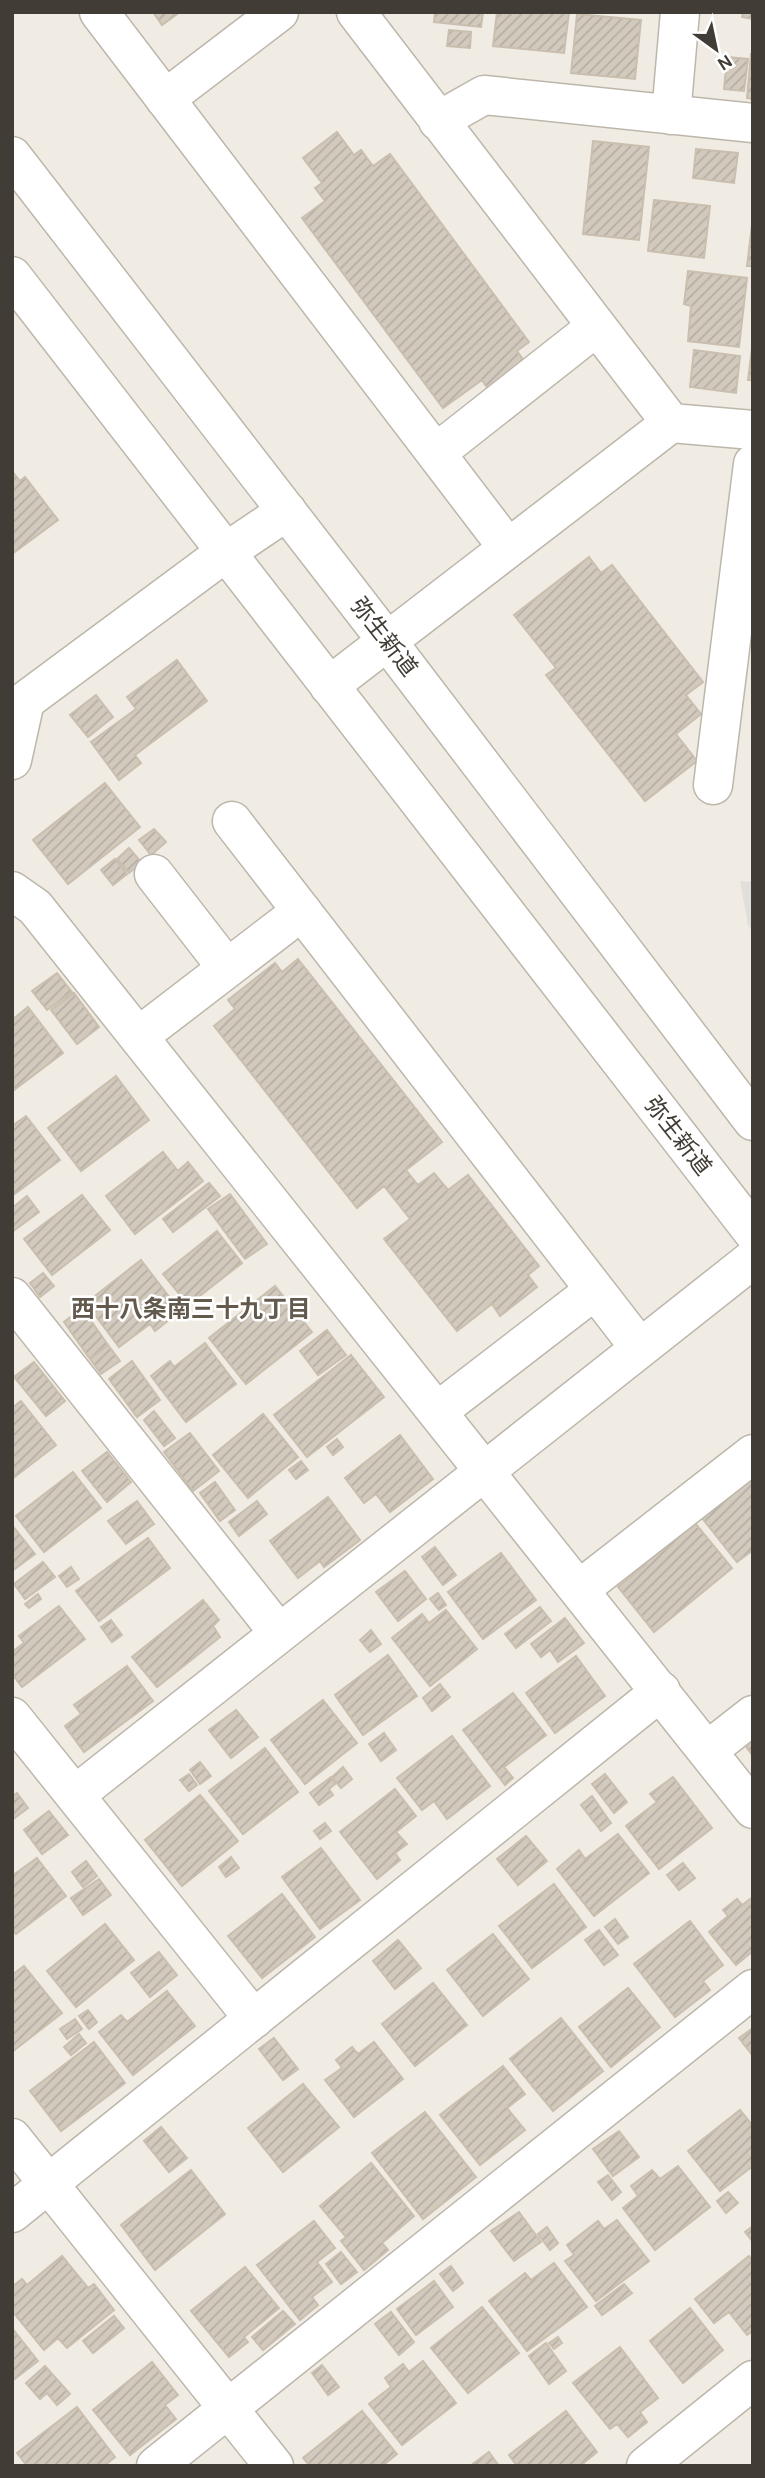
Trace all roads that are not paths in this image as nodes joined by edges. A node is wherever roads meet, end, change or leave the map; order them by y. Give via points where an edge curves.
1 (99, 12) edge
2 (279, 12) edge
3 (356, 12) edge
4 (680, 12) edge
5 (165, 99) junction
6 (671, 115) junction
7 (438, 121) junction
8 (753, 123) edge
9 (12, 156) edge
10 (12, 276) edge
11 (596, 327) junction
12 (671, 423) junction
13 (753, 430) edge
14 (436, 453) junction
15 (753, 464) edge
16 (287, 512) junction
17 (508, 548) junction
18 (226, 552) junction
19 (387, 640) junction
20 (328, 687) junction
21 (12, 760) edge
22 (713, 785) dead end
23 (232, 821) dead end
24 (154, 874) dead end
25 (12, 891) edge
26 (302, 911) junction
27 (227, 968) junction
28 (139, 1036) junction
29 (753, 1121) edge
30 (753, 1231) edge
31 (753, 1259) edge
32 (595, 1290) junction
33 (12, 1297) edge
34 (640, 1348) junction
35 (438, 1410) junction
36 (753, 1454) edge
37 (485, 1470) junction
38 (580, 1589) junction
39 (279, 1633) junction
40 (661, 1691) junction
41 (753, 1715) edge
42 (12, 1717) edge
43 (708, 1751) junction
44 (75, 1795) junction
45 (753, 1809) edge
46 (753, 1989) edge
47 (254, 2018) junction
48 (12, 2138) edge
49 (49, 2185) junction
50 (12, 2213) edge
51 (753, 2380) edge
52 (228, 2409) junction
53 (156, 2466) edge
54 (274, 2466) edge
55 (646, 2466) edge

1 - 5 street
2 - 5 street
3 - 7 street
4 - 6 street
5 - 14 street
6 - 7 street via 484,95
6 - 8 street
7 - 11 street
9 - 16 street, 弥生新道
10 - 18 street, 弥生新道
11 - 12 street
11 - 14 street
12 - 13 street
12 - 17 street
14 - 17 street
15 - 22 street
16 - 18 street
16 - 19 street, 弥生新道
17 - 19 street
18 - 20 street, 弥生新道
18 - 21 street via 26,701
19 - 20 street
19 - 29 street, 弥生新道
20 - 30 street, 弥生新道
23 - 26 street
24 - 27 street
25 - 28 street via 36,906
26 - 27 street
26 - 32 street
27 - 28 street
28 - 35 street
31 - 34 street
32 - 34 street
32 - 35 street
33 - 39 street
34 - 37 street
35 - 37 street
36 - 38 street
37 - 38 street
37 - 39 street
38 - 40 street
39 - 44 street
40 - 43 street
40 - 47 street
41 - 43 street
42 - 44 street
43 - 45 street
44 - 47 street
46 - 52 street
47 - 49 street
48 - 49 street
49 - 50 street
49 - 52 street
51 - 55 street
52 - 53 street
52 - 54 street

